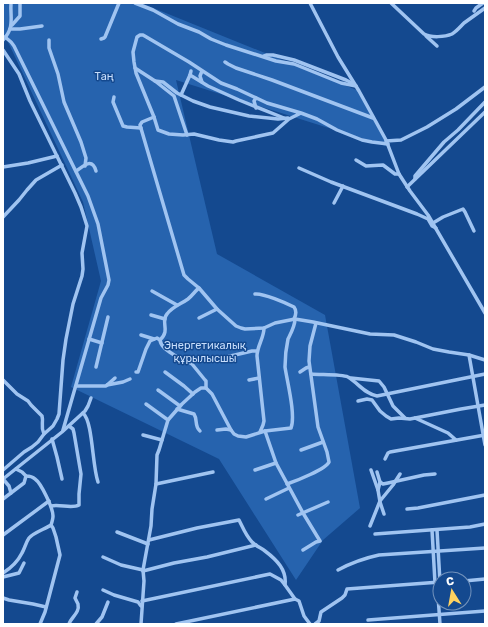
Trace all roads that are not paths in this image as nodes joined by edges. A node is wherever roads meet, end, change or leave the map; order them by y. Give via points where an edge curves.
1 (11, 3) edge
2 (20, 3) edge
3 (119, 3) edge
4 (135, 3) edge
5 (310, 3) edge
6 (391, 3) edge
7 (483, 3) edge
8 (485, 8) edge
9 (474, 11) dead end
10 (42, 26) dead end
11 (11, 27) junction
12 (426, 36) junction
13 (4, 39) edge
14 (101, 39) dead end
15 (49, 40) dead end
16 (437, 46) dead end
17 (3, 50) edge
18 (264, 56) junction
19 (296, 60) junction
20 (225, 62) dead end
21 (299, 65) junction
22 (136, 68) junction
23 (202, 71) junction
24 (159, 77) dead end
25 (155, 81) junction
26 (202, 82) junction
27 (356, 86) junction
28 (485, 87) edge
29 (181, 95) junction
30 (114, 97) dead end
31 (256, 98) junction
32 (485, 102) edge
33 (256, 108) junction
34 (485, 112) edge
35 (301, 113) junction
36 (154, 117) junction
37 (288, 118) junction
38 (374, 118) junction
39 (141, 128) junction
40 (187, 135) junction
41 (387, 142) junction
42 (57, 156) junction
43 (356, 160) dead end
44 (62, 165) junction
45 (85, 166) junction
46 (3, 167) edge
47 (299, 168) dead end
48 (96, 170) dead end
49 (76, 171) junction
50 (399, 174) junction
51 (415, 179) junction
52 (343, 186) junction
53 (407, 187) junction
54 (334, 203) dead end
55 (3, 217) edge
56 (433, 222) junction
57 (436, 228) junction
58 (474, 231) dead end
59 (199, 288) junction
60 (152, 290) dead end
61 (255, 294) dead end
62 (177, 305) junction
63 (217, 309) junction
64 (485, 312) edge
65 (151, 315) dead end
66 (108, 317) dead end
67 (199, 318) dead end
68 (165, 319) junction
69 (294, 319) junction
70 (316, 323) junction
71 (264, 328) junction
72 (141, 335) dead end
73 (89, 339) junction
74 (154, 339) junction
75 (160, 340) junction
76 (102, 343) junction
77 (257, 351) junction
78 (469, 355) junction
79 (177, 357) dead end
80 (222, 358) dead end
81 (187, 360) dead end
82 (485, 360) edge
83 (96, 367) dead end
84 (309, 367) junction
85 (136, 372) dead end
86 (165, 372) dead end
87 (300, 372) dead end
88 (311, 374) junction
89 (485, 374) edge
90 (473, 377) junction
91 (115, 378) dead end
92 (259, 378) junction
93 (349, 378) junction
94 (130, 379) dead end
95 (3, 380) edge
96 (249, 380) dead end
97 (107, 385) junction
98 (76, 386) junction
99 (206, 388) junction
100 (158, 390) dead end
101 (388, 393) junction
102 (193, 394) junction
103 (90, 398) dead end
104 (358, 401) dead end
105 (146, 404) dead end
106 (485, 405) edge
107 (180, 406) junction
108 (478, 406) junction
109 (177, 410) junction
110 (83, 412) junction
111 (405, 418) junction
112 (415, 418) junction
113 (168, 420) junction
114 (69, 426) junction
115 (64, 430) junction
116 (217, 430) dead end
117 (231, 430) junction
118 (262, 431) junction
119 (200, 432) dead end
120 (44, 434) junction
121 (143, 435) dead end
122 (484, 435) edge
123 (52, 439) junction
124 (162, 440) junction
125 (456, 440) junction
126 (323, 442) junction
127 (485, 445) edge
128 (301, 450) dead end
129 (385, 459) dead end
130 (276, 463) junction
131 (16, 469) junction
132 (3, 470) edge
133 (255, 470) dead end
134 (371, 470) dead end
135 (213, 472) dead end
136 (377, 472) dead end
137 (400, 474) dead end
138 (435, 474) dead end
139 (26, 476) junction
140 (3, 479) edge
141 (62, 479) dead end
142 (98, 482) dead end
143 (380, 482) junction
144 (395, 482) junction
145 (156, 484) junction
146 (288, 486) junction
147 (378, 490) junction
148 (12, 493) junction
149 (485, 495) edge
150 (3, 499) edge
151 (266, 499) dead end
152 (49, 501) junction
153 (380, 501) junction
154 (328, 502) dead end
155 (51, 506) junction
156 (407, 509) dead end
157 (303, 513) junction
158 (384, 514) dead end
159 (298, 515) dead end
160 (485, 524) edge
161 (51, 525) junction
162 (370, 526) dead end
163 (432, 530) junction
164 (436, 530) junction
165 (117, 532) dead end
166 (375, 534) dead end
167 (3, 535) edge
168 (148, 542) junction
169 (256, 545) junction
170 (485, 548) edge
171 (303, 550) dead end
172 (433, 552) junction
173 (438, 552) junction
174 (103, 557) dead end
175 (24, 563) dead end
176 (338, 570) dead end
177 (144, 571) junction
178 (436, 571) edge
179 (438, 571) edge
180 (3, 573) edge
181 (3, 578) edge
182 (485, 579) edge
183 (472, 580) edge
184 (432, 582) edge
185 (285, 585) junction
186 (103, 590) dead end
187 (77, 592) dead end
188 (3, 598) edge
189 (295, 599) junction
190 (142, 601) junction
191 (108, 602) dead end
192 (46, 607) junction
193 (141, 608) junction
194 (440, 611) edge
195 (485, 611) edge
196 (440, 614) junction
197 (319, 620) junction
198 (368, 620) dead end
199 (40, 624) edge
200 (69, 624) edge
201 (96, 624) edge
202 (141, 624) edge
203 (176, 624) edge
204 (310, 624) edge
205 (315, 624) edge
206 (323, 624) edge
207 (440, 624) edge

1 - 11 street
2 - 11 street via 20,16
3 - 14 street via 104,38
4 - 18 street via 220,43
5 - 27 street via 339,60
6 - 12 street
7 - 9 street
8 - 12 street via 451,34
10 - 11 street via 20,29
11 - 13 street
12 - 16 street
13 - 49 street via 14,46
15 - 45 street via 64,102 86,158
17 - 42 street via 19,74
18 - 19 street via 273,55
18 - 21 street
19 - 21 street
19 - 27 street
20 - 38 street
21 - 27 street via 341,83
22 - 23 street via 133,52 136,37 142,34
22 - 25 street
22 - 36 street
23 - 26 street
23 - 31 street via 221,83
24 - 25 street
25 - 29 street via 163,82
25 - 40 street via 174,96
26 - 29 street via 190,73
26 - 33 street
27 - 38 street
28 - 41 street via 428,127 401,140
29 - 37 street via 197,103 232,113
30 - 39 street via 113,102 123,126
31 - 33 street
31 - 35 street
32 - 51 street via 444,142
33 - 37 street
34 - 51 street
35 - 37 street
35 - 41 street via 362,140
36 - 39 street via 142,122
36 - 40 street via 159,131
37 - 40 street via 274,133 236,141
38 - 41 street
39 - 59 street via 184,275
41 - 50 street
42 - 44 street
42 - 46 street
43 - 50 street via 366,166 383,165
44 - 55 street via 36,180
44 - 120 street via 87,226 82,253 82,276 70,317 64,353 59,414 53,426
45 - 48 street via 92,164
45 - 49 street
47 - 52 street
49 - 73 street via 88,196 101,235 109,280
50 - 53 street
51 - 53 street
52 - 54 street
52 - 57 street via 425,218
53 - 56 street
56 - 57 street
56 - 58 street via 463,209
57 - 64 street
59 - 62 street
59 - 63 street
60 - 62 street
61 - 69 street via 294,307
62 - 68 street
63 - 67 street
63 - 71 street via 236,326 245,329
65 - 68 street
66 - 76 street
68 - 75 street via 165,334
69 - 70 street
69 - 71 street
69 - 118 street via 295,324 285,358 292,425 291,428
70 - 78 street via 370,334 394,335 440,350
70 - 84 street via 310,346
71 - 77 street
72 - 74 street
73 - 76 street
73 - 98 street
74 - 75 street
74 - 85 street via 148,344 140,369
75 - 79 street via 162,346
76 - 83 street
77 - 80 street
77 - 92 street
78 - 82 street
78 - 90 street
81 - 99 street via 206,381
84 - 87 street
84 - 88 street
86 - 102 street
88 - 93 street
88 - 126 street via 318,427
89 - 90 street
90 - 101 street
90 - 108 street
91 - 97 street
92 - 96 street
92 - 118 street via 264,421
93 - 101 street via 372,395
93 - 101 street via 379,381
94 - 97 street
95 - 120 street via 42,416
97 - 98 street
98 - 115 street
99 - 102 street via 198,389
99 - 117 street via 216,399
100 - 107 street
101 - 111 street via 393,406
102 - 107 street
103 - 110 street
104 - 111 street via 372,400 388,418
105 - 113 street
106 - 108 street
107 - 109 street
108 - 112 street
108 - 122 street
109 - 113 street
109 - 119 street via 194,414
110 - 114 street
110 - 142 street via 88,420
111 - 112 street
112 - 125 street via 448,433
113 - 124 street
114 - 115 street
114 - 155 street via 73,429 81,474 79,505
115 - 123 street
116 - 117 street
117 - 118 street via 236,436 242,437
118 - 130 street
120 - 132 street via 38,442
121 - 124 street
122 - 125 street
122 - 127 street
123 - 131 street
123 - 141 street
124 - 145 street
125 - 129 street via 390,452
126 - 128 street
126 - 146 street via 329,459 327,465
130 - 133 street
130 - 146 street
131 - 139 street
131 - 140 street
134 - 147 street
135 - 145 street
136 - 143 street
137 - 144 street
138 - 144 street
139 - 148 street via 24,483
139 - 152 street via 36,480
140 - 148 street
143 - 144 street
143 - 147 street
144 - 153 street
145 - 168 street
146 - 151 street
146 - 157 street
147 - 153 street
148 - 150 street
149 - 156 street
152 - 155 street
152 - 167 street
153 - 158 street
153 - 162 street
154 - 157 street
155 - 161 street
157 - 159 street
157 - 171 street via 320,541
160 - 164 street
161 - 180 street via 31,536 18,560
161 - 192 street via 60,555
163 - 164 street
163 - 166 street
163 - 172 street
164 - 173 street
165 - 168 street
168 - 169 street via 239,520
168 - 177 street
169 - 177 street
169 - 185 street via 280,564 286,580
170 - 173 street
172 - 173 street
172 - 176 street via 379,555
172 - 178 street
173 - 179 street
174 - 177 street
175 - 181 street via 19,573
177 - 190 street
182 - 183 street
184 - 197 street via 347,589 342,598 321,612
185 - 189 street
185 - 190 street via 270,574
186 - 193 street via 138,602
187 - 200 street via 75,598 78,609
188 - 192 street
189 - 203 street
189 - 204 street via 299,601
190 - 193 street
191 - 201 street
192 - 199 street
193 - 202 street
194 - 196 street
195 - 196 street
196 - 198 street
196 - 207 street
197 - 205 street
197 - 206 street

